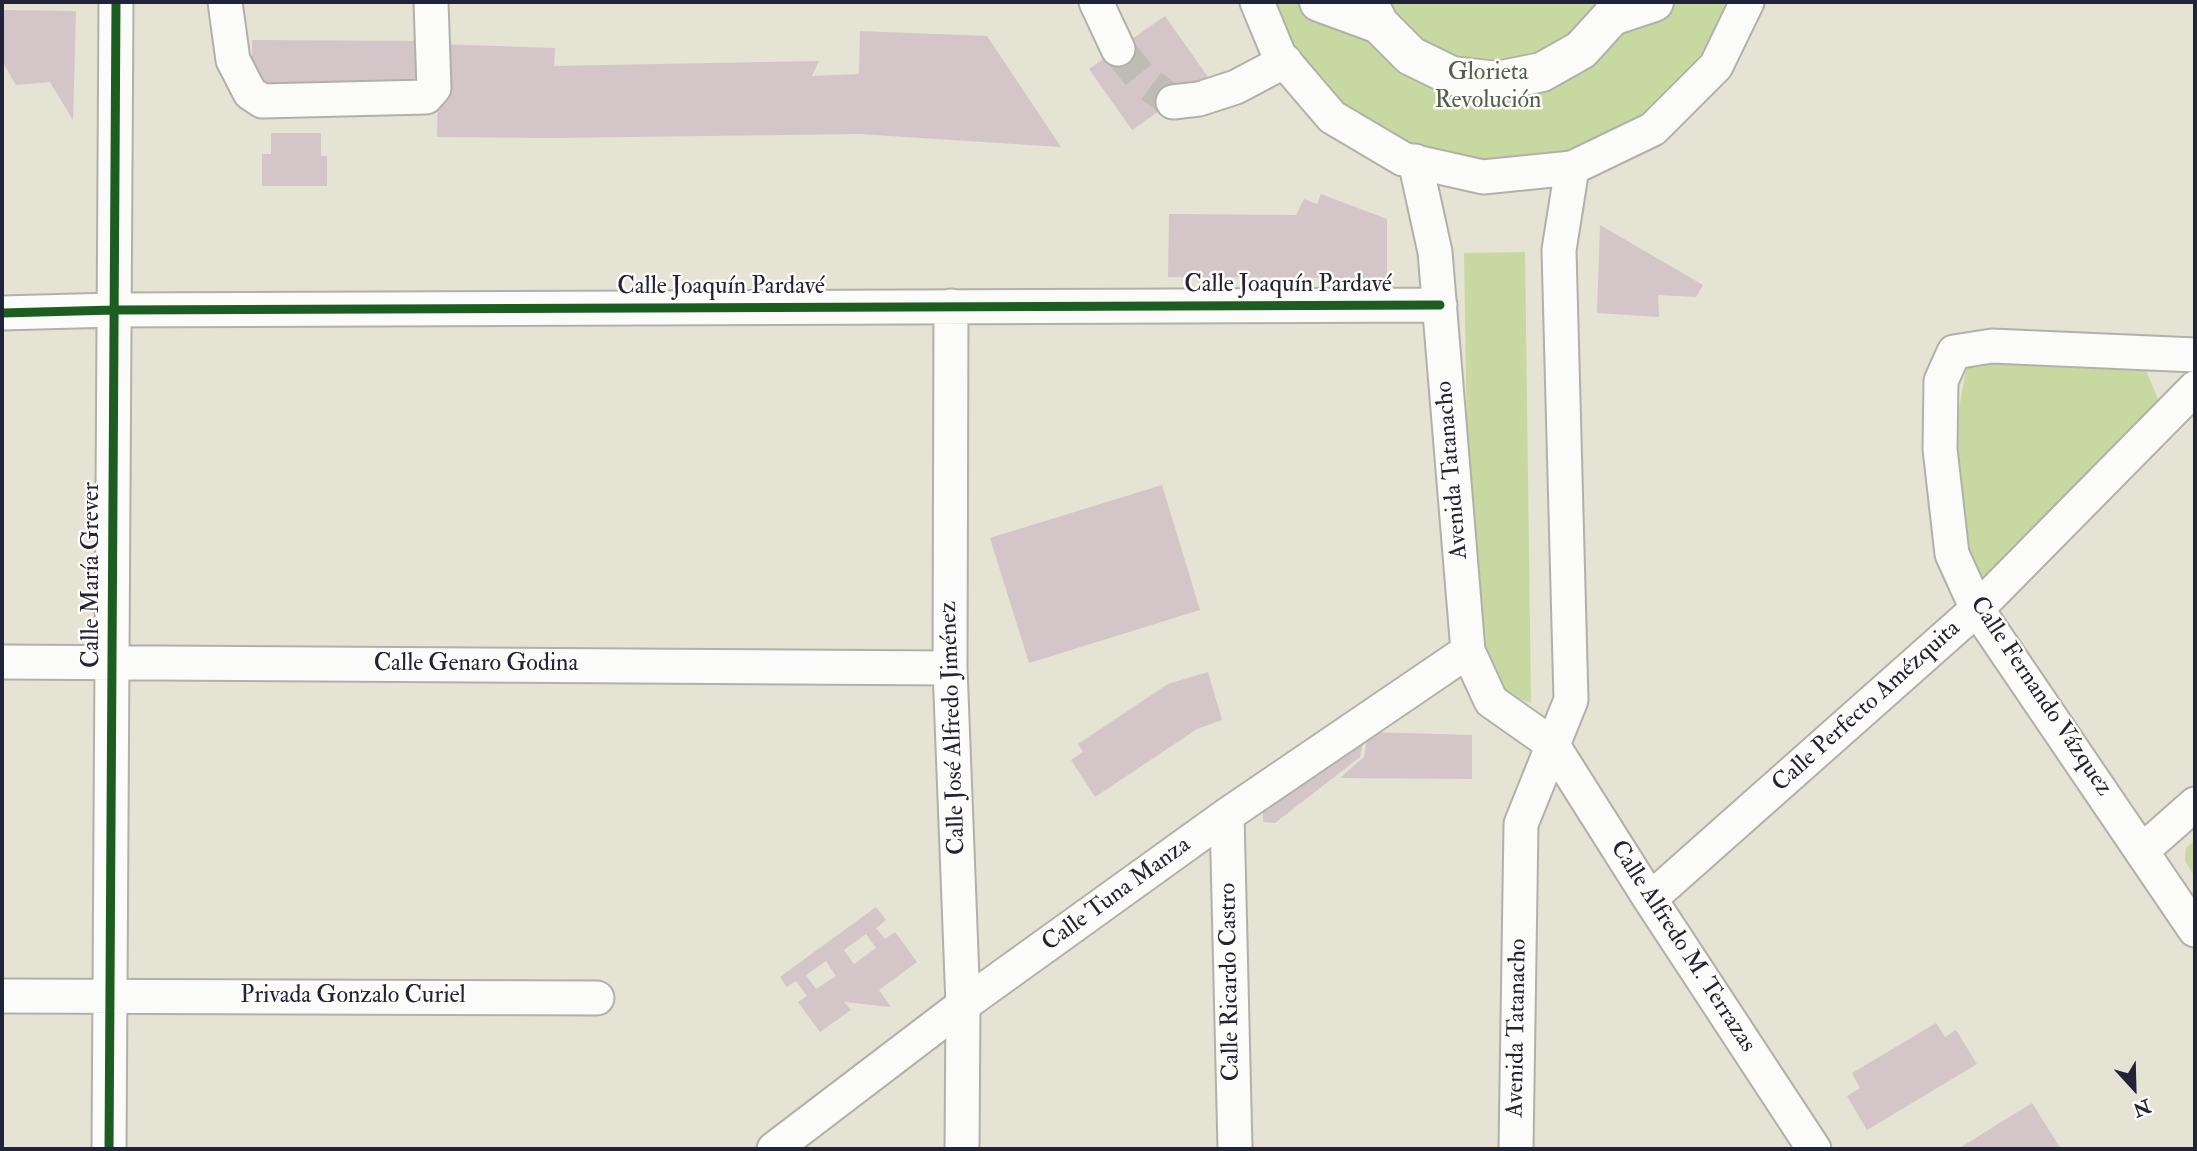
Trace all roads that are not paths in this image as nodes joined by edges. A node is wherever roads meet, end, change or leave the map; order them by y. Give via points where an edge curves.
1 (116, 2) edge
2 (225, 2) edge
3 (431, 2) edge
4 (1096, 2) edge
5 (1257, 2) edge
6 (1319, 2) edge
7 (1654, 2) edge
8 (1746, 2) edge
9 (1616, 9) edge
10 (1373, 13) edge
11 (1118, 48) tunnel mouth
12 (1285, 61) junction
13 (1173, 102) dead end
14 (1415, 161) junction
15 (1572, 168) junction
16 (1440, 305) junction
17 (951, 306) junction
18 (114, 310) junction
19 (2, 313) edge
20 (2195, 355) edge
21 (2195, 388) edge
22 (1977, 609) junction
23 (1468, 651) junction
24 (2, 662) edge
25 (112, 663) junction
26 (950, 668) junction
27 (1552, 744) junction
28 (2195, 803) edge
29 (1227, 815) junction
30 (2143, 850) junction
31 (1650, 899) junction
32 (2195, 930) edge
33 (2, 996) edge
34 (110, 996) junction
35 (597, 998) dead end
36 (963, 1005) junction
37 (109, 1149) edge
38 (774, 1149) edge
39 (962, 1149) edge
40 (1235, 1149) edge
41 (1516, 1149) edge
42 (1814, 1149) edge

1 - 18 street, Calle María Grever
2 - 3 street via 233,60 250,93 262,101 426,97 434,88
4 - 11 street
5 - 12 street
6 - 10 main road
7 - 9 main road
8 - 15 street via 1716,66 1653,129
9 - 10 main road via 1581,50 1542,72 1497,81 1452,76 1412,56
12 - 13 street via 1236,88
12 - 14 street via 1332,117 1403,159
14 - 15 street via 1483,177
14 - 16 street, Avenida Tatanacho via 1435,252
15 - 27 street, Avenida Tatanacho via 1559,250 1571,700
16 - 17 street, Calle Joaquín Pardavé
16 - 23 street, Avenida Tatanacho
17 - 18 street, Calle Joaquín Pardavé
17 - 26 street, Calle José Alfredo Jiménez
18 - 19 street, Calle Joaquín Pardavé
18 - 25 street, Calle María Grever
20 - 22 street, Calle Fernando Vázquez via 1992,346 1954,352 1941,381 1940,449 1952,554
21 - 22 street, Calle Perfecto Amézquita
22 - 30 street, Calle Fernando Vázquez
22 - 31 street, Calle Perfecto Amézquita
23 - 27 street, Avenida Tatanacho via 1492,701
23 - 29 street, Calle Tuna Manza
24 - 25 street, Calle Genaro Godina
25 - 26 street, Calle Genaro Godina
25 - 34 street, Calle María Grever
26 - 36 street, Calle José Alfredo Jiménez
27 - 31 street, Calle Alfredo M. Terrazas
27 - 41 street, Avenida Tatanacho via 1521,824
28 - 30 street
29 - 36 street, Calle Tuna Manza
29 - 40 street, Calle Ricardo Castro
30 - 32 street, Calle Fernando Vázquez
31 - 42 street, Calle Alfredo M. Terrazas
33 - 34 street, Privada Gonzalo Curiel
34 - 35 street, Privada Gonzalo Curiel
34 - 37 street, Calle María Grever
36 - 38 street, Calle Tuna Manza
36 - 39 street, Calle José Alfredo Jiménez

